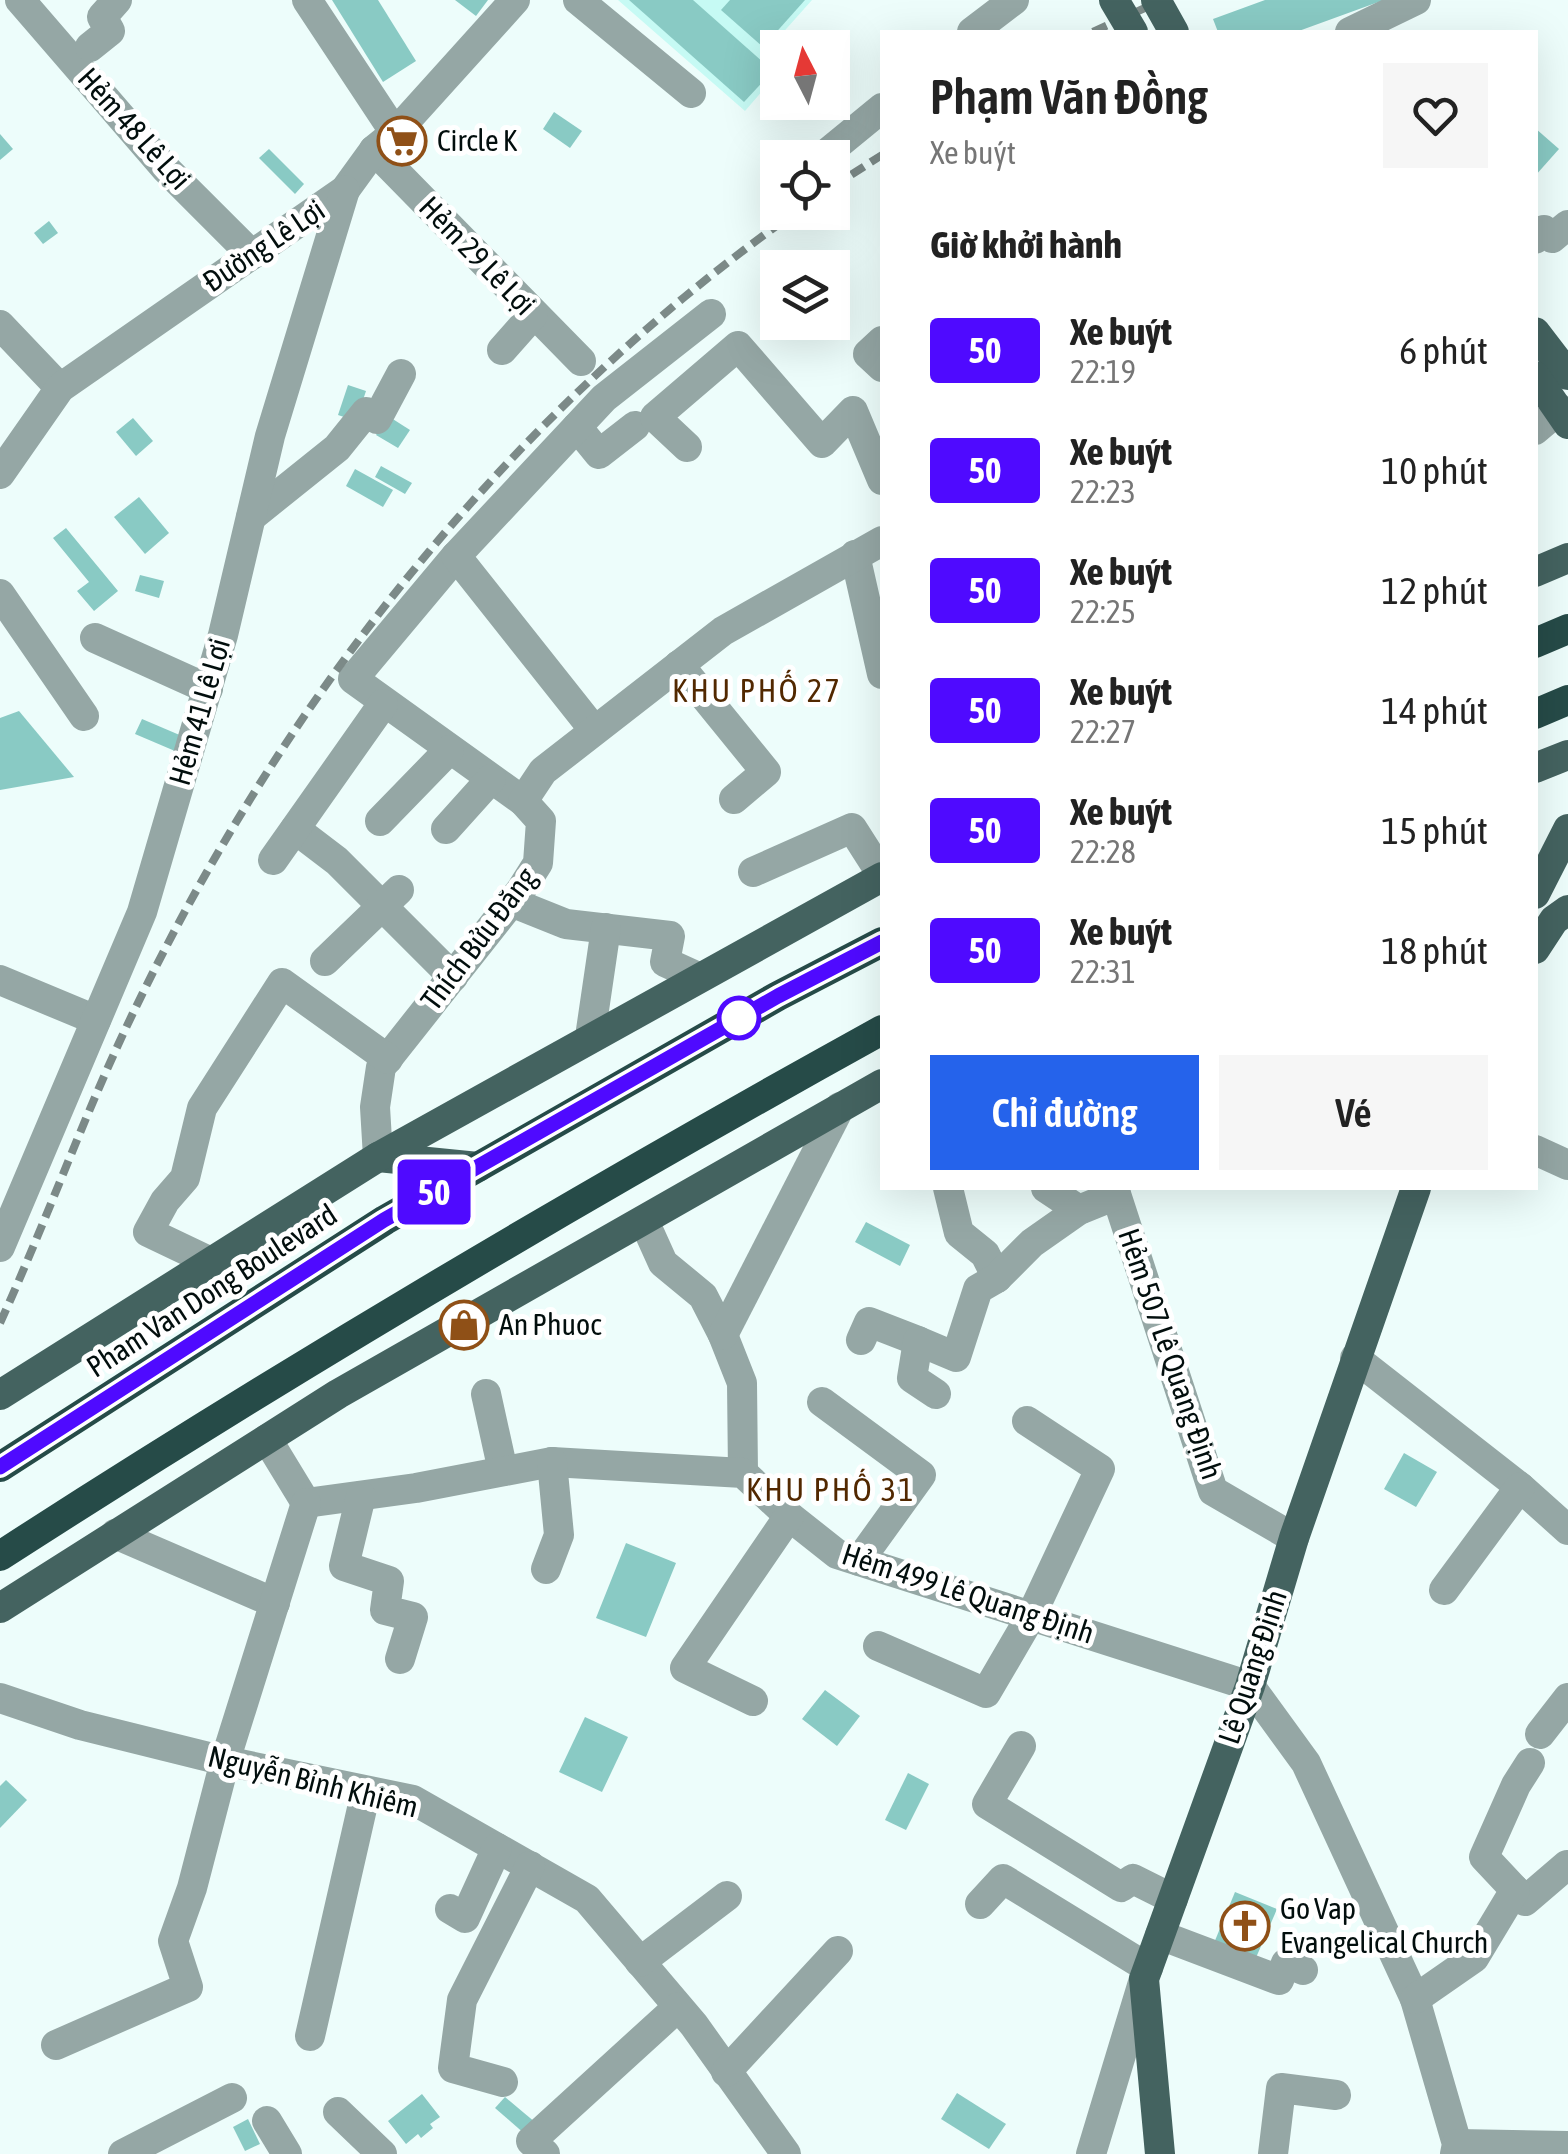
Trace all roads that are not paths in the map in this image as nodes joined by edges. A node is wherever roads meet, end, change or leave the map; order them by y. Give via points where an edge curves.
1 (20, 0) edge
2 (117, 0) edge
3 (308, 0) edge
4 (515, 0) edge
5 (578, 0) edge
6 (1014, 0) edge
7 (1114, 0) edge
8 (1156, 0) edge
9 (1416, 0) edge
10 (975, 30) edge
11 (1132, 30) edge
12 (1173, 30) edge
13 (1354, 30) edge
14 (90, 47) dead end
15 (691, 92) dead end
16 (880, 110) edge
17 (843, 140) edge
18 (384, 142) junction
19 (345, 190) junction
20 (1568, 225) edge
21 (1538, 236) edge
22 (252, 254) junction
23 (532, 314) junction
24 (710, 314) dead end
25 (0, 325) edge
26 (1538, 337) edge
27 (880, 343) edge
28 (502, 350) dead end
29 (581, 361) dead end
30 (880, 364) edge
31 (1558, 367) edge
32 (400, 374) dead end
33 (60, 388) junction
34 (1564, 416) edge
35 (635, 426) dead end
36 (577, 427) junction
37 (1538, 429) edge
38 (688, 446) dead end
39 (0, 474) edge
40 (880, 475) edge
41 (251, 517) junction
42 (880, 543) edge
43 (456, 556) junction
44 (855, 556) junction
45 (1568, 558) edge
46 (1538, 571) edge
47 (0, 594) edge
48 (1568, 629) edge
49 (95, 638) dead end
50 (1538, 642) edge
51 (880, 658) edge
52 (680, 665) junction
53 (208, 688) junction
54 (1568, 700) edge
55 (383, 704) junction
56 (1538, 713) edge
57 (84, 716) dead end
58 (594, 730) junction
59 (449, 750) junction
60 (1568, 754) edge
61 (1538, 767) edge
62 (491, 779) junction
63 (734, 800) dead end
64 (523, 801) junction
65 (380, 821) dead end
66 (446, 829) dead end
67 (1568, 829) edge
68 (294, 830) junction
69 (273, 860) dead end
70 (753, 872) dead end
71 (880, 873) edge
72 (880, 877) edge
73 (1538, 888) edge
74 (390, 898) junction
75 (511, 902) junction
76 (1568, 910) edge
77 (606, 928) junction
78 (880, 943) edge
79 (1538, 944) edge
80 (325, 960) dead end
81 (452, 977) junction
82 (698, 977) junction
83 (0, 980) edge
84 (96, 1020) junction
85 (880, 1031) edge
86 (590, 1037) junction
87 (388, 1059) junction
88 (880, 1085) edge
89 (840, 1107) junction
90 (378, 1157) junction
91 (478, 1166) junction
92 (948, 1190) edge
93 (1049, 1190) edge
94 (1415, 1190) edge
95 (1115, 1191) edge
96 (1080, 1210) junction
97 (644, 1221) junction
98 (4, 1227) edge
99 (211, 1262) junction
100 (997, 1278) junction
101 (723, 1335) junction
102 (861, 1340) dead end
103 (918, 1342) junction
104 (1355, 1358) junction
105 (486, 1394) dead end
106 (936, 1394) dead end
107 (0, 1396) edge
108 (822, 1402) dead end
109 (1027, 1421) dead end
110 (267, 1440) junction
111 (552, 1462) junction
112 (0, 1467) edge
113 (502, 1470) junction
114 (743, 1473) junction
115 (1520, 1487) junction
116 (360, 1496) junction
117 (306, 1503) junction
118 (789, 1516) junction
119 (1568, 1530) edge
120 (115, 1534) junction
121 (1294, 1538) junction
122 (0, 1556) edge
123 (860, 1561) junction
124 (546, 1569) dead end
125 (1444, 1590) dead end
126 (274, 1604) junction
127 (0, 1608) edge
128 (1031, 1616) junction
129 (878, 1646) dead end
130 (400, 1659) dead end
131 (1250, 1686) junction
132 (0, 1698) edge
133 (1568, 1698) edge
134 (753, 1701) dead end
135 (1021, 1746) dead end
136 (224, 1762) junction
137 (366, 1791) junction
138 (497, 1848) junction
139 (1567, 1865) edge
140 (530, 1866) junction
141 (1515, 1890) junction
142 (727, 1896) dead end
143 (1173, 1899) junction
144 (980, 1904) dead end
145 (450, 1909) dead end
146 (1160, 1935) junction
147 (838, 1951) dead end
148 (640, 1962) junction
149 (1303, 1970) dead end
150 (1146, 1974) junction
151 (1415, 1999) junction
152 (678, 2007) junction
153 (310, 2036) dead end
154 (56, 2045) dead end
155 (726, 2072) junction
156 (503, 2082) dead end
157 (1336, 2095) dead end
158 (232, 2098) dead end
159 (338, 2112) dead end
160 (268, 2121) dead end
161 (1568, 2146) edge
162 (1456, 2149) edge
163 (778, 2152) edge
164 (123, 2154) edge
165 (286, 2154) edge
166 (382, 2154) edge
167 (545, 2154) edge
168 (1091, 2154) edge
169 (1160, 2154) edge
170 (1273, 2154) edge

1 - 22 street, Hẻm 48 Lê Lợi via 166,169
2 - 14 street via 102,17 110,31
3 - 18 street, Hẻm 29 Lê Lợi
4 - 18 street, Đường Lê Lợi
5 - 15 street
6 - 10 street
7 - 11 main road, bridge
8 - 12 main road, bridge
9 - 13 street
16 - 17 street
18 - 19 street, Đường Lê Lợi
18 - 23 street, Hẻm 29 Lê Lợi
19 - 22 street, Đường Lê Lợi
19 - 41 street, Hẻm 41 Lê Lợi
20 - 21 street via 1552,238 1544,230
22 - 33 street, Đường Lê Lợi
23 - 28 street
23 - 29 street, Hẻm 29 Lê Lợi
24 - 36 street
25 - 33 street
26 - 31 main road
27 - 30 street via 868,354
31 - 34 main road
32 - 41 street via 378,419 366,412 337,448
33 - 39 street, Đường Lê Lợi
34 - 37 street
35 - 36 street via 599,454
36 - 43 street
38 - 40 street via 655,417 738,346 822,442 852,411
41 - 53 street, Hẻm 41 Lê Lợi
42 - 44 street
43 - 55 street via 353,679
43 - 58 street
44 - 51 street
44 - 52 street via 723,631
45 - 46 main road
47 - 57 street
48 - 50 highway
49 - 53 street
52 - 58 street
52 - 63 street via 766,772
53 - 84 street, Hẻm 41 Lê Lợi via 142,912
54 - 56 highway
55 - 59 street
55 - 68 street
58 - 64 street via 543,770
59 - 62 street
59 - 65 street
60 - 61 main road
62 - 64 street
62 - 66 street
64 - 75 street, Thích Bửu Đăng via 540,821 538,862
67 - 73 main road
68 - 69 street
68 - 74 street
70 - 71 street via 852,828
72 - 82 main road, Pham Van Dong Boulevard
74 - 80 street
74 - 81 street
75 - 77 street via 566,924
75 - 81 street, Thích Bửu Đăng
76 - 79 main road
77 - 82 street via 670,936 666,962
77 - 86 street
78 - 91 highway, Pham Van Dong Boulevard
81 - 87 street, Thích Bửu Đăng
82 - 86 main road, Pham Van Dong Boulevard
83 - 84 street
84 - 98 street, Hẻm 41 Lê Lợi
85 - 122 highway via 216,1416
86 - 90 main road, Pham Van Dong Boulevard
87 - 90 street, Thích Bửu Đăng via 376,1083
87 - 99 street via 282,983 202,1108 185,1178 148,1232
88 - 89 main road
89 - 97 main road
89 - 101 street
90 - 91 main road
90 - 99 main road, Pham Van Dong Boulevard
91 - 112 highway, Pham Van Dong Boulevard
92 - 100 street via 959,1233 985,1254
93 - 96 street
94 - 104 main road, Lê Quang Định
95 - 96 street
95 - 121 street, Hẻm 507 Lê Quang Định via 1214,1491
96 - 100 street
97 - 101 street via 663,1264 703,1296
97 - 110 main road
99 - 107 main road, Pham Van Dong Boulevard
100 - 103 street via 978,1290 956,1357
101 - 114 street via 742,1383
102 - 103 street via 870,1322
103 - 106 street via 912,1378
104 - 115 street
104 - 121 main road, Lê Quang Định
105 - 113 street
108 - 123 street via 920,1475
109 - 128 street via 1100,1469
110 - 117 street
110 - 120 main road
111 - 113 street
111 - 114 street
111 - 124 street via 559,1535
113 - 116 street
114 - 118 street, Hẻm 499 Lê Quang Định
115 - 119 street
115 - 125 street
116 - 117 street
116 - 130 street via 344,1566 389,1581 385,1610 414,1617
117 - 126 street
118 - 123 street, Hẻm 499 Lê Quang Định via 837,1554
118 - 134 street via 685,1668
120 - 126 street
120 - 127 main road
121 - 131 main road, Lê Quang Định
123 - 128 street, Hẻm 499 Lê Quang Định
126 - 136 street
128 - 129 street via 986,1693
128 - 131 street, Hẻm 499 Lê Quang Định
131 - 143 main road, Lê Quang Định
131 - 151 street via 1306,1763
132 - 136 street, Nguyễn Bỉnh Khiêm
133 - 141 street via 1535,1749 1484,1857
135 - 143 street via 987,1804 1121,1887 1133,1879
136 - 137 street, Nguyễn Bỉnh Khiêm
136 - 154 street via 173,1941 188,1987
137 - 138 street, Nguyễn Bỉnh Khiêm via 413,1800
137 - 153 street
138 - 140 street, Nguyễn Bỉnh Khiêm
138 - 145 street via 465,1918
139 - 141 street via 1525,1901
140 - 148 street, Nguyễn Bỉnh Khiêm via 587,1899
140 - 156 street via 462,2000 452,2068
141 - 151 street via 1474,1958
142 - 148 street
143 - 146 main road, Lê Quang Định
144 - 150 street via 1003,1879
146 - 149 street via 1279,1980 1286,1963
146 - 150 main road, Lê Quang Định
147 - 155 street
148 - 152 street, Nguyễn Bỉnh Khiêm
150 - 168 street
150 - 169 main road, Lê Quang Định
151 - 162 street
152 - 155 street, Nguyễn Bỉnh Khiêm
152 - 167 street via 532,2141
155 - 163 street, Nguyễn Bỉnh Khiêm
157 - 170 street via 1281,2088
158 - 164 street
159 - 166 street
160 - 165 street
161 - 162 street

